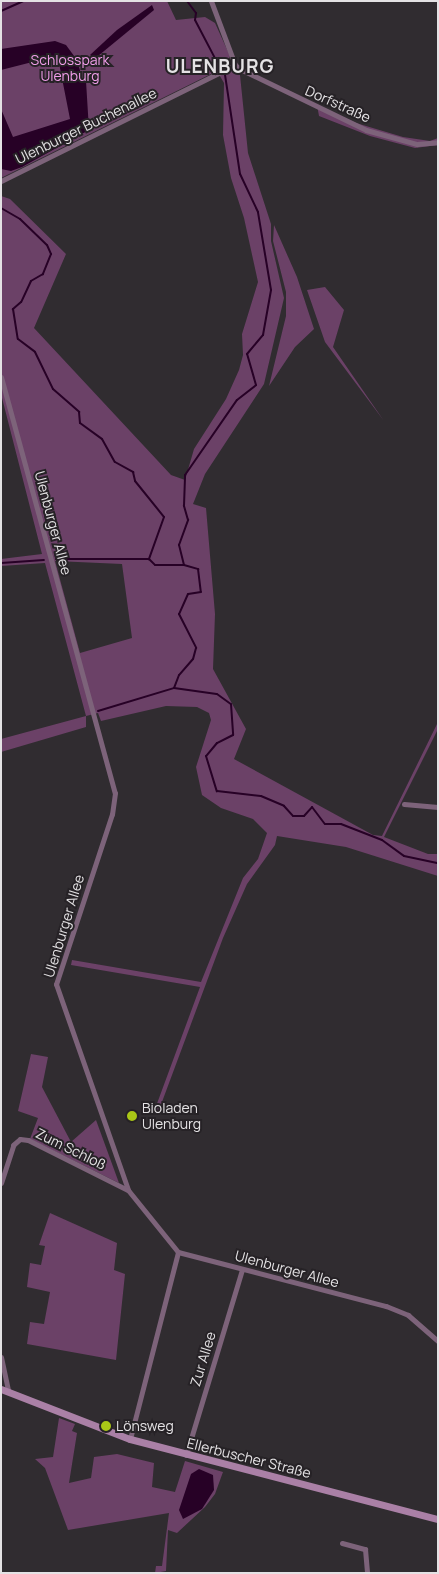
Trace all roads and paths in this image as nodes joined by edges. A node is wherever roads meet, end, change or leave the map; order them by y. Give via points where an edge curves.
1 (211, 1) edge
2 (235, 65) junction
3 (438, 142) edge
4 (1, 181) edge
5 (1, 377) edge
6 (404, 804) dead end
7 (438, 807) edge
8 (1, 1183) edge
9 (128, 1190) junction
10 (178, 1252) junction
11 (242, 1269) junction
12 (438, 1341) edge
13 (1, 1358) edge
14 (5, 1390) edge
15 (130, 1440) junction
16 (186, 1455) junction
17 (438, 1519) edge
18 (342, 1543) dead end
19 (367, 1573) edge

1 - 2 street
2 - 3 street, Dorfstraße via 316,108 366,130 417,144
2 - 4 street, Ulenburger Buchenallee
5 - 9 street, Ulenburger Allee via 115,793 112,814 56,984
6 - 7 street
8 - 9 street, Zum Schloß via 13,1145 20,1139 45,1148
9 - 10 street, Ulenburger Allee
10 - 11 street, Ulenburger Allee
10 - 15 street
11 - 12 street, Ulenburger Allee via 386,1306 408,1315
11 - 16 street, Zur Allee
13 - 14 street
14 - 15 main road, Ellerbuscher Straße
15 - 16 main road, Ellerbuscher Straße
16 - 17 main road, Ellerbuscher Straße
18 - 19 street via 365,1549

